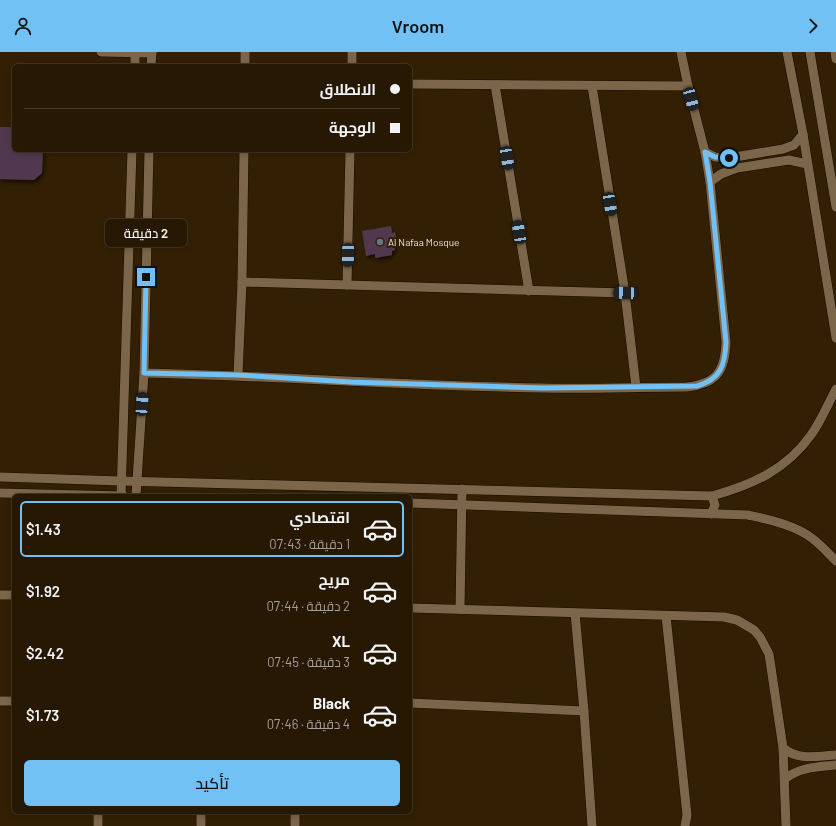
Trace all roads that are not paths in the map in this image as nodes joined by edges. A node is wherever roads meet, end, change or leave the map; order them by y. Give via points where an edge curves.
1 (101, 52) edge
2 (135, 52) edge
3 (246, 52) edge
4 (352, 52) edge
5 (681, 52) edge
6 (787, 52) edge
7 (810, 52) edge
8 (835, 52) edge
9 (152, 53) edge
10 (836, 59) edge
11 (135, 64) edge
12 (151, 64) edge
13 (245, 64) edge
14 (352, 64) edge
15 (412, 84) edge
16 (495, 85) junction
17 (592, 86) junction
18 (688, 86) junction
19 (803, 134) junction
20 (132, 152) edge
21 (149, 152) edge
22 (244, 152) edge
23 (350, 152) edge
24 (705, 152) junction
25 (807, 164) junction
26 (710, 182) junction
27 (836, 207) edge
28 (242, 282) junction
29 (347, 285) junction
30 (529, 290) junction
31 (625, 293) junction
32 (836, 338) edge
33 (144, 373) junction
34 (238, 375) junction
35 (636, 387) junction
36 (836, 389) edge
37 (0, 477) edge
38 (121, 481) junction
39 (137, 481) junction
40 (462, 489) junction
41 (0, 493) edge
42 (40, 494) edge
43 (121, 494) edge
44 (136, 494) edge
45 (712, 496) junction
46 (412, 503) edge
47 (462, 505) junction
48 (711, 514) junction
49 (836, 561) edge
50 (0, 595) edge
51 (12, 595) edge
52 (412, 608) edge
53 (460, 609) junction
54 (575, 613) junction
55 (666, 616) junction
56 (0, 701) edge
57 (12, 701) edge
58 (412, 703) edge
59 (584, 711) junction
60 (783, 748) junction
61 (836, 755) edge
62 (836, 765) edge
63 (785, 779) junction
64 (98, 814) edge
65 (202, 814) edge
66 (295, 814) edge
67 (98, 826) edge
68 (201, 826) edge
69 (294, 826) edge
70 (592, 826) edge
71 (685, 826) edge
72 (786, 826) edge

1 - 2 street
2 - 9 street
2 - 11 street
3 - 13 street
4 - 14 street
5 - 18 street
6 - 19 street
7 - 27 street
8 - 10 street
9 - 12 street
15 - 16 street
16 - 17 street
16 - 30 street
17 - 18 street
17 - 31 street
18 - 24 street
19 - 24 street via 794,145 783,149 729,158 715,157
19 - 25 street
20 - 38 street
21 - 33 street
22 - 28 street
23 - 29 street
24 - 26 street
25 - 26 street via 790,160 737,168 721,174
25 - 32 street
26 - 35 street via 726,342 723,364 708,383 697,386
28 - 29 street
28 - 34 street
29 - 30 street
30 - 31 street
31 - 35 street
33 - 34 street
33 - 39 street
34 - 35 street via 351,382 544,388
36 - 45 street via 811,434 793,455 769,475
37 - 38 street
38 - 39 street
38 - 43 street
39 - 40 street
39 - 44 street
40 - 45 street
40 - 47 street
41 - 42 street
45 - 48 street via 715,505
46 - 47 street
47 - 48 street
47 - 53 street
48 - 49 street via 748,515 778,522 813,539
50 - 51 street
52 - 53 street
53 - 54 street
54 - 55 street
54 - 59 street
55 - 60 street via 724,617 746,624 760,637 769,654
55 - 71 street via 687,815
56 - 57 street
58 - 59 street
59 - 70 street
60 - 61 street via 801,757
60 - 63 street
62 - 63 street via 802,769
63 - 72 street
64 - 67 street
65 - 68 street
66 - 69 street

